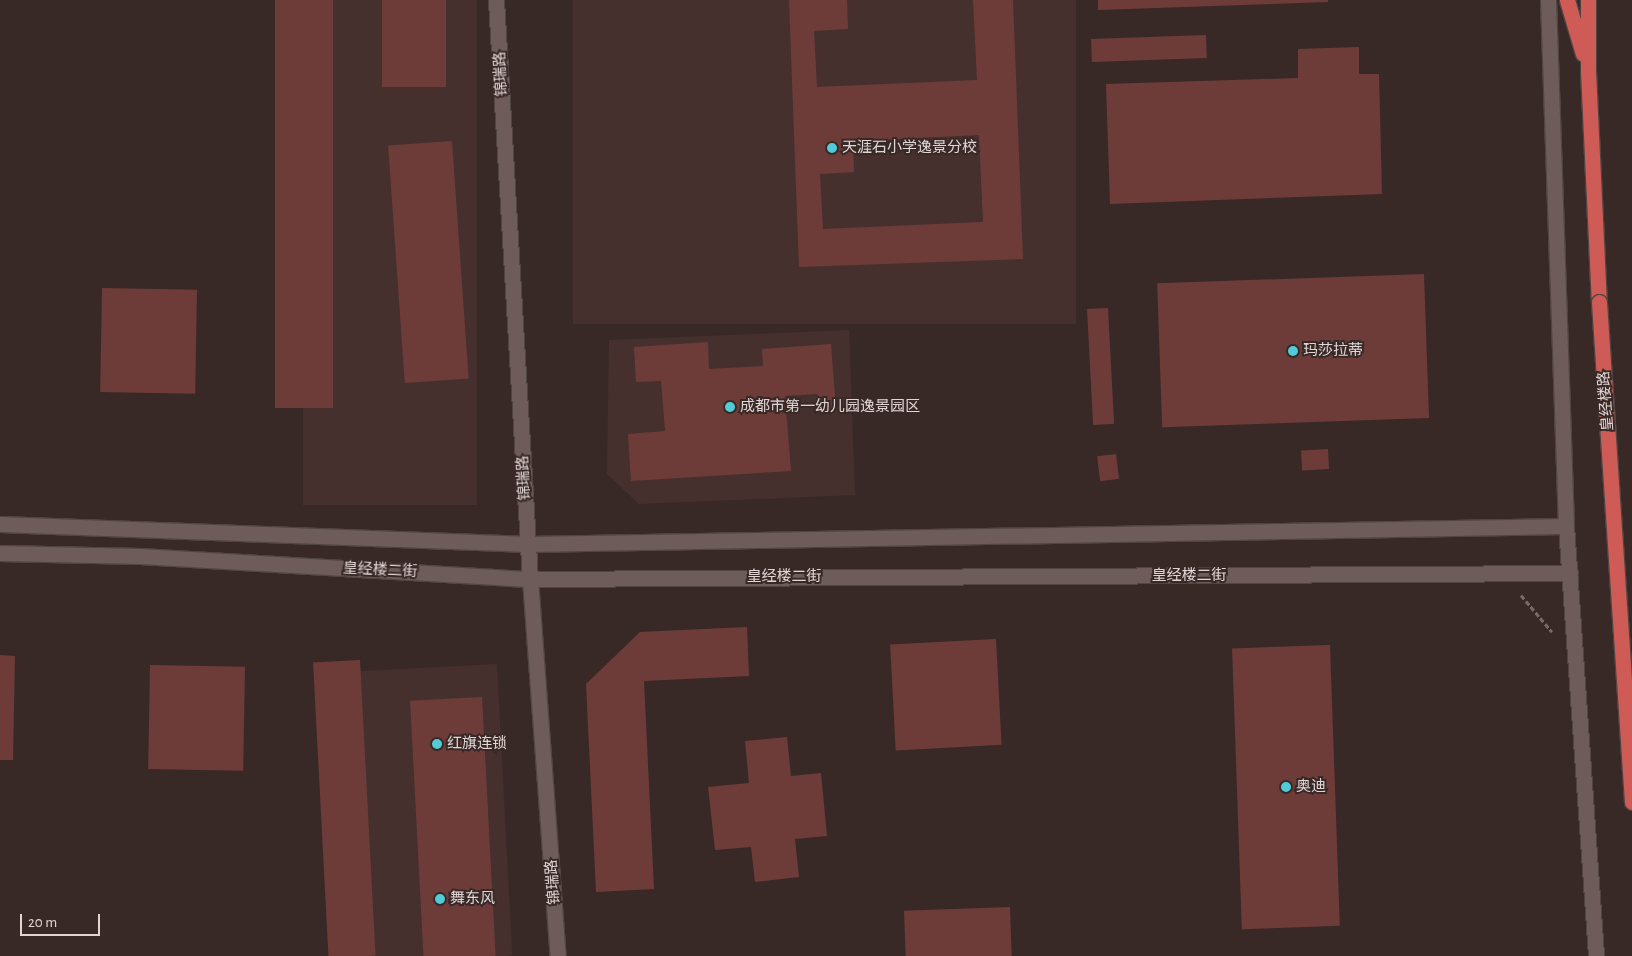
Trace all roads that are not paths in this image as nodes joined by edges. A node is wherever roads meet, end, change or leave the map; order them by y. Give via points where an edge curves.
1 (496, 0) edge
2 (1548, 0) edge
3 (1567, 0) edge
4 (1588, 0) edge
5 (1588, 71) junction
6 (0, 524) edge
7 (1566, 526) junction
8 (528, 544) junction
9 (0, 553) edge
10 (1570, 574) junction
11 (530, 578) junction
12 (1632, 802) edge
13 (558, 956) edge
14 (1596, 956) edge

1 - 8 street, 锦瑞路
2 - 7 street
3 - 5 highway
4 - 5 highway, 皇经楼路
5 - 12 highway, 皇经楼路, bridge via 1599,302
6 - 8 street, 皇经楼二街
7 - 8 street, 皇经楼二街
7 - 10 street
8 - 11 street, 锦瑞路
9 - 11 street, 皇经楼二街 via 140,556
10 - 11 street, 皇经楼二街
10 - 14 street
11 - 13 street, 锦瑞路

